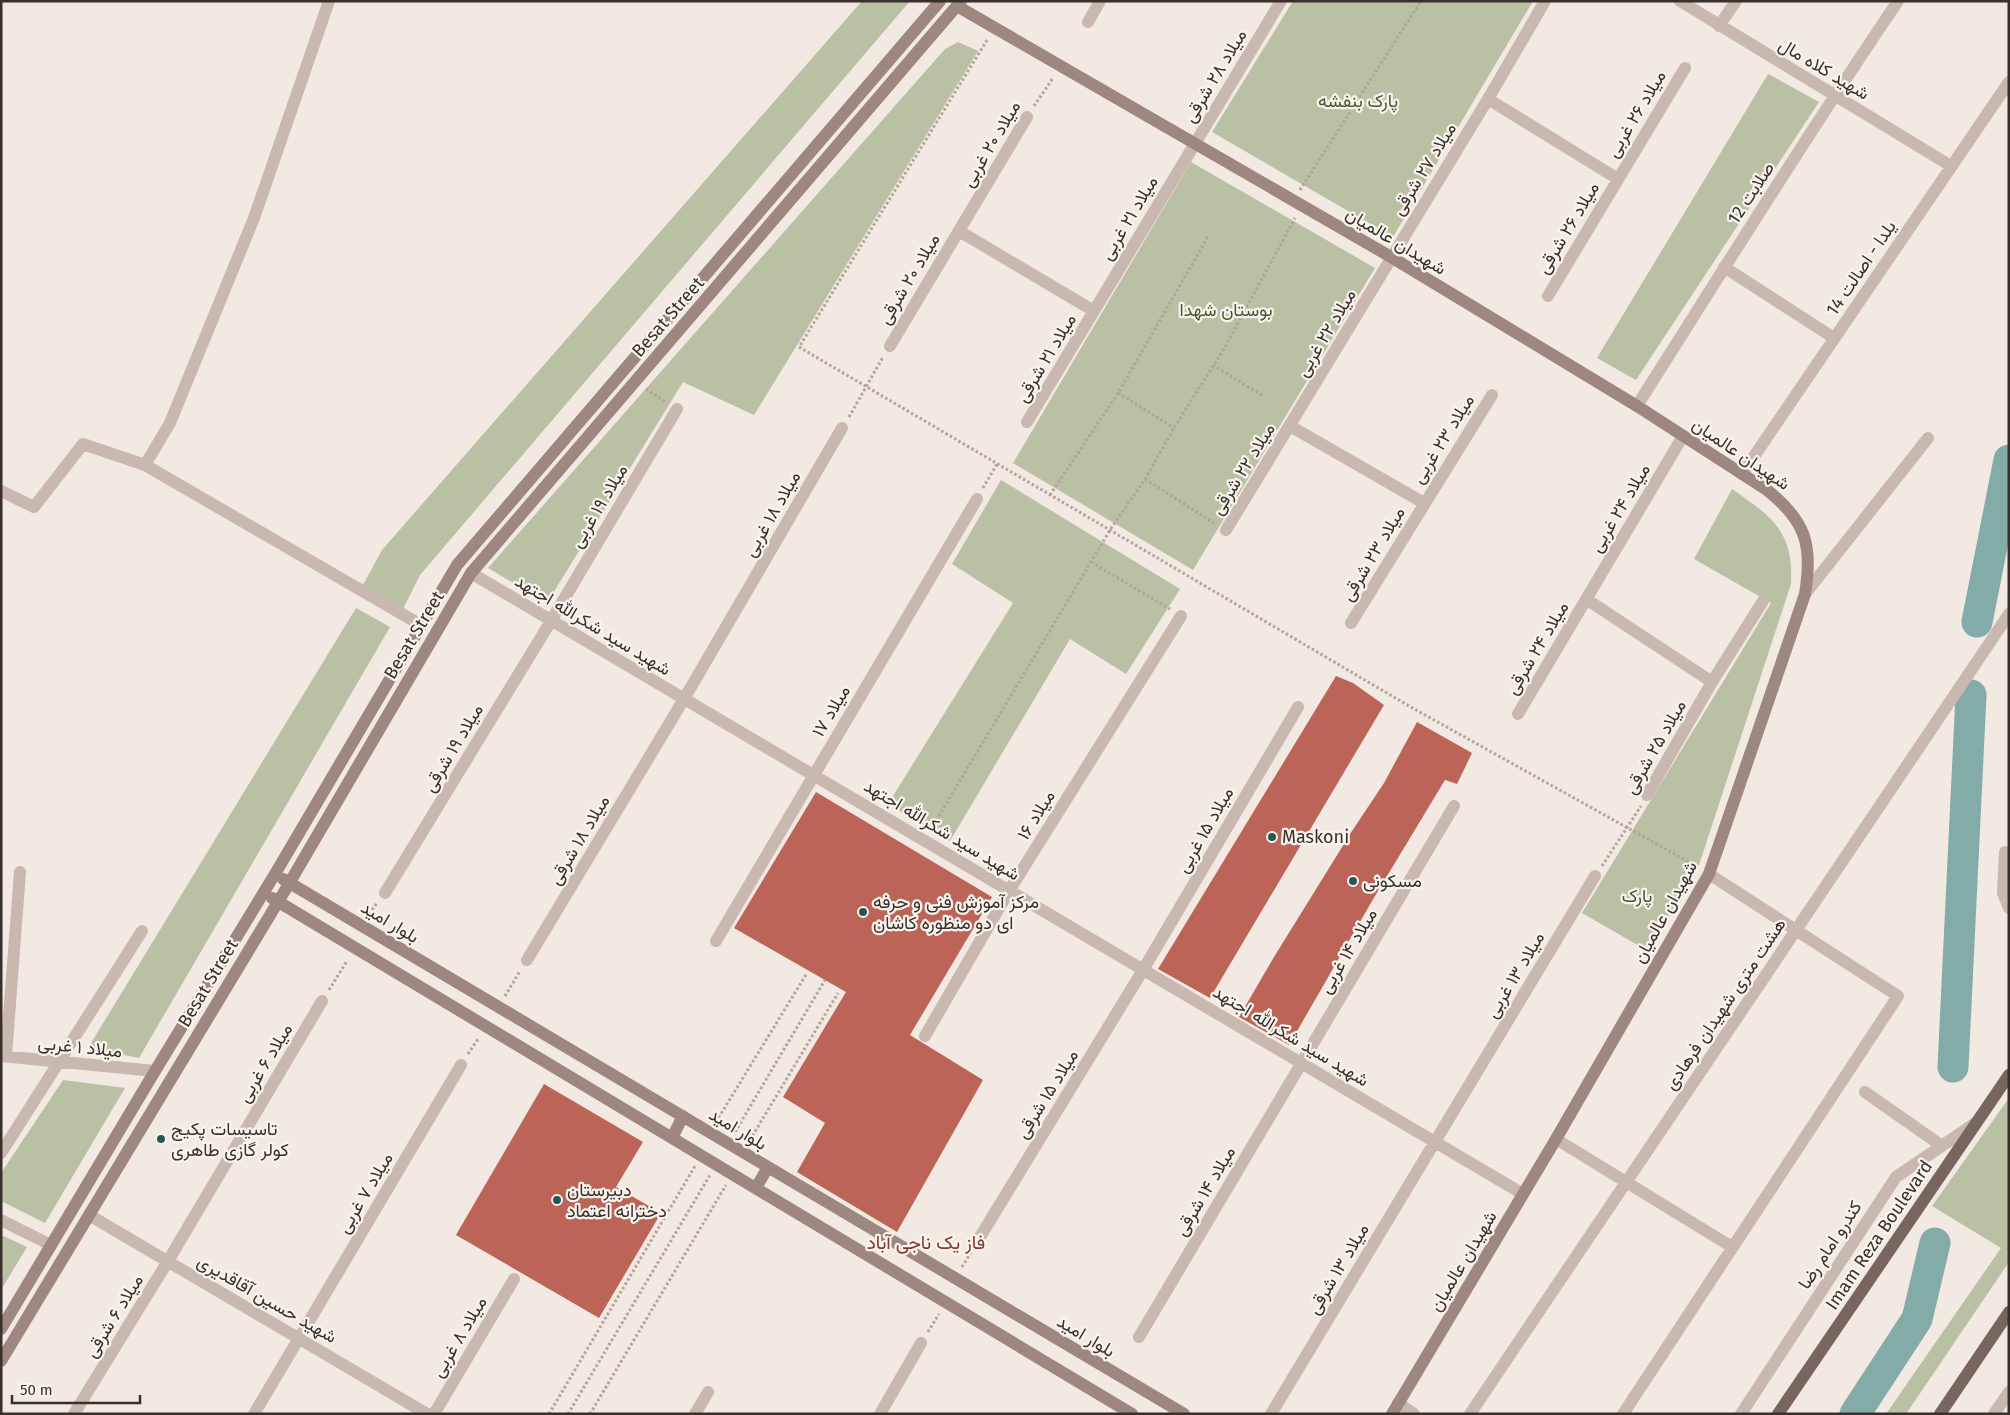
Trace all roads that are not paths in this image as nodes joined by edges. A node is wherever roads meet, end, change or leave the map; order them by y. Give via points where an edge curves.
1 (329, 1) edge
2 (1100, 1) edge
3 (1281, 1) edge
4 (1545, 1) edge
5 (1680, 1) edge
6 (1736, 1) edge
7 (1898, 1) edge
8 (935, 3) edge
9 (959, 4) edge
10 (1088, 22) dead end
11 (1719, 26) junction
12 (1685, 68) dead end
13 (2009, 82) edge
14 (1834, 95) junction
15 (1488, 100) junction
16 (1026, 117) road end
17 (1194, 143) junction
18 (1951, 166) junction
19 (1618, 179) junction
20 (959, 231) junction
21 (1391, 258) junction
22 (1724, 267) junction
23 (1548, 296) dead end
24 (1094, 311) junction
25 (1834, 338) junction
26 (890, 346) road end
27 (1492, 395) dead end
28 (1637, 406) junction
29 (677, 409) road end
30 (1027, 422) dead end
31 (1290, 426) junction
32 (842, 428) road end
33 (1683, 436) junction
34 (1928, 438) dead end
35 (145, 465) junction
36 (1742, 474) junction
37 (1, 491) edge
38 (977, 499) road end
39 (1424, 503) junction
40 (1226, 530) road end
41 (471, 573) junction
42 (1805, 594) junction
43 (1586, 599) junction
44 (1763, 601) dead end
45 (2009, 614) edge
46 (1181, 616) road end
47 (552, 620) junction
48 (1351, 623) dead end
49 (421, 625) junction
50 (1712, 682) junction
51 (684, 699) junction
52 (1298, 707) dead end
53 (1518, 714) dead end
54 (814, 775) junction
55 (1648, 795) road end
56 (1454, 806) dead end
57 (2005, 852) dead end
58 (1704, 871) junction
59 (20, 872) dead end
60 (275, 874) junction
61 (1595, 876) road end
62 (290, 882) junction
63 (1009, 891) junction
64 (263, 893) junction
65 (385, 893) dead end
66 (278, 902) junction
67 (2009, 908) edge
68 (1796, 930) junction
69 (142, 931) dead end
70 (716, 941) dead end
71 (527, 960) road end
72 (1144, 970) junction
73 (322, 1001) road end
74 (925, 1036) dead end
75 (4, 1056) edge
76 (59, 1062) junction
77 (1302, 1063) junction
78 (461, 1065) dead end
79 (155, 1071) junction
80 (2009, 1075) edge
81 (1865, 1092) dead end
82 (683, 1116) junction
83 (1977, 1122) junction
84 (672, 1138) junction
85 (1556, 1139) junction
86 (1435, 1142) junction
87 (1942, 1146) junction
88 (1, 1153) edge
89 (768, 1167) junction
90 (1626, 1183) junction
91 (756, 1188) junction
92 (1524, 1194) junction
93 (89, 1215) junction
94 (1, 1220) edge
95 (980, 1237) road end
96 (51, 1245) junction
97 (1732, 1247) junction
98 (168, 1261) junction
99 (514, 1279) dead end
100 (2007, 1316) edge
101 (1, 1329) edge
102 (1139, 1337) dead end
103 (299, 1338) junction
104 (921, 1344) road end
105 (1, 1361) edge
106 (708, 1392) dead end
107 (2009, 1392) edge
108 (1395, 1408) edge
109 (74, 1414) edge
110 (254, 1414) edge
111 (428, 1414) edge
112 (434, 1414) edge
113 (695, 1414) edge
114 (880, 1414) edge
115 (1132, 1414) edge
116 (1184, 1414) edge
117 (1271, 1414) edge
118 (1414, 1414) edge
119 (1470, 1414) edge
120 (1623, 1414) edge
121 (1741, 1414) edge
122 (1778, 1414) edge
123 (1940, 1414) edge
124 (1994, 1414) edge

1 - 35 street via 254,218 170,423
2 - 10 street
3 - 17 street, میلاد ۲۸ شرقی
4 - 15 street, میلاد ۲۷ شرقی
5 - 11 street, شهید کلاه مال
6 - 11 street
7 - 14 street, صلابت 12
8 - 49 street, Besat Street via 457,565
9 - 17 street, شهیدان عالمیان
9 - 41 street, Besat Street
11 - 14 street, شهید کلاه مال
12 - 19 street, میلاد ۲۶ غربی
13 - 18 street, یلدا - اصالت 14
14 - 18 street, شهید کلاه مال
14 - 22 street, صلابت 12
15 - 19 street
15 - 21 street, میلاد ۲۷ شرقی
16 - 20 street, میلاد ۲۰ غربی
17 - 21 street, شهیدان عالمیان
17 - 24 street, میلاد ۲۱ غربی
18 - 25 street, یلدا - اصالت 14
19 - 23 street, میلاد ۲۶ شرقی
20 - 24 street
20 - 26 street, میلاد ۲۰ شرقی
21 - 28 street, شهیدان عالمیان
21 - 31 street, میلاد ۲۲ غربی
22 - 25 street
22 - 28 street, صلابت 12
24 - 30 street, میلاد ۲۱ شرقی
25 - 36 street, یلدا - اصالت 14
27 - 39 street, میلاد ۲۳ غربی
28 - 33 street, شهیدان عالمیان
29 - 47 street, میلاد ۱۹ غربی
31 - 39 street
31 - 40 street, میلاد ۲۲ شرقی
32 - 51 street, میلاد ۱۸ غربی
33 - 36 street, شهیدان عالمیان
33 - 43 street, میلاد ۲۴ غربی
34 - 42 street
35 - 37 street via 83,444 34,507
35 - 49 street
36 - 42 street, شهیدان عالمیان via 1785,504 1800,525 1808,555
38 - 54 street, میلاد ۱۷
39 - 48 street, میلاد ۲۳ شرقی
41 - 47 street, شهید سید شکرالله اجتهد
41 - 62 street, Besat Street
42 - 58 street, شهیدان عالمیان
43 - 50 street
43 - 53 street, میلاد ۲۴ شرقی
44 - 50 street, میلاد ۲۵ شرقی
45 - 68 street, هشت متری شهیدان فرهادی
46 - 63 street, میلاد ۱۶
47 - 51 street, شهید سید شکرالله اجتهد
47 - 65 street, میلاد ۱۹ شرقی
49 - 60 street, Besat Street
50 - 55 street, میلاد ۲۵ شرقی
51 - 54 street, شهید سید شکرالله اجتهد
51 - 71 street, میلاد ۱۸ شرقی
52 - 72 street, میلاد ۱۵ غربی
54 - 63 street, شهید سید شکرالله اجتهد
54 - 70 street, میلاد ۱۷
56 - 77 street, میلاد ۱۴ غربی
57 - 67 street via 2003,893
58 - 68 street
58 - 85 street, شهیدان عالمیان
59 - 75 street
60 - 62 street, بلوار امید
60 - 64 street, Besat Street
61 - 86 street, میلاد ۱۳ غربی
62 - 66 street, Besat Street
62 - 82 street, بلوار امید
63 - 72 street, شهید سید شکرالله اجتهد
63 - 74 street, میلاد ۱۶
64 - 66 street
64 - 79 street, Besat Street
66 - 84 street
66 - 93 street, Besat Street
68 - 90 street, هشت متری شهیدان فرهادی
68 - 97 street via 1898,996
69 - 76 street
72 - 77 street, شهید سید شکرالله اجتهد
72 - 95 street, میلاد ۱۵ شرقی
73 - 98 street, میلاد ۶ غربی
75 - 76 street, میلاد ۱ غربی
76 - 79 street, میلاد ۱ غربی
76 - 88 street
77 - 86 street, شهید سید شکرالله اجتهد
77 - 102 street, میلاد ۱۴ شرقی
78 - 103 street, میلاد ۷ غربی
79 - 96 street, Besat Street
80 - 83 main road, Imam Reza Boulevard
81 - 87 street
82 - 84 street
82 - 89 street, بلوار امید
83 - 87 street, کندرو امام رضا
83 - 122 main road, Imam Reza Boulevard
84 - 91 street
85 - 90 street
85 - 92 street, شهیدان عالمیان
86 - 92 street, شهید سید شکرالله اجتهد
86 - 117 street, میلاد ۱۳ شرقی
87 - 121 street, کندرو امام رضا via 1896,1177
89 - 91 street
89 - 116 street, بلوار امید
90 - 97 street
90 - 119 street, هشت متری شهیدان فرهادی
91 - 115 street
92 - 108 street, شهیدان عالمیان
93 - 98 street, شهید حسین آقاقدیری
93 - 105 street, Besat Street
94 - 96 street
96 - 101 street, Besat Street
97 - 120 street
98 - 103 street, شهید حسین آقاقدیری
98 - 109 street, میلاد ۶ شرقی
99 - 112 street, میلاد ۸ غربی
100 - 123 main road
103 - 110 street, میلاد ۷ غربی
103 - 111 street, شهید حسین آقاقدیری
104 - 114 street
106 - 113 street
107 - 124 street
108 - 118 street

